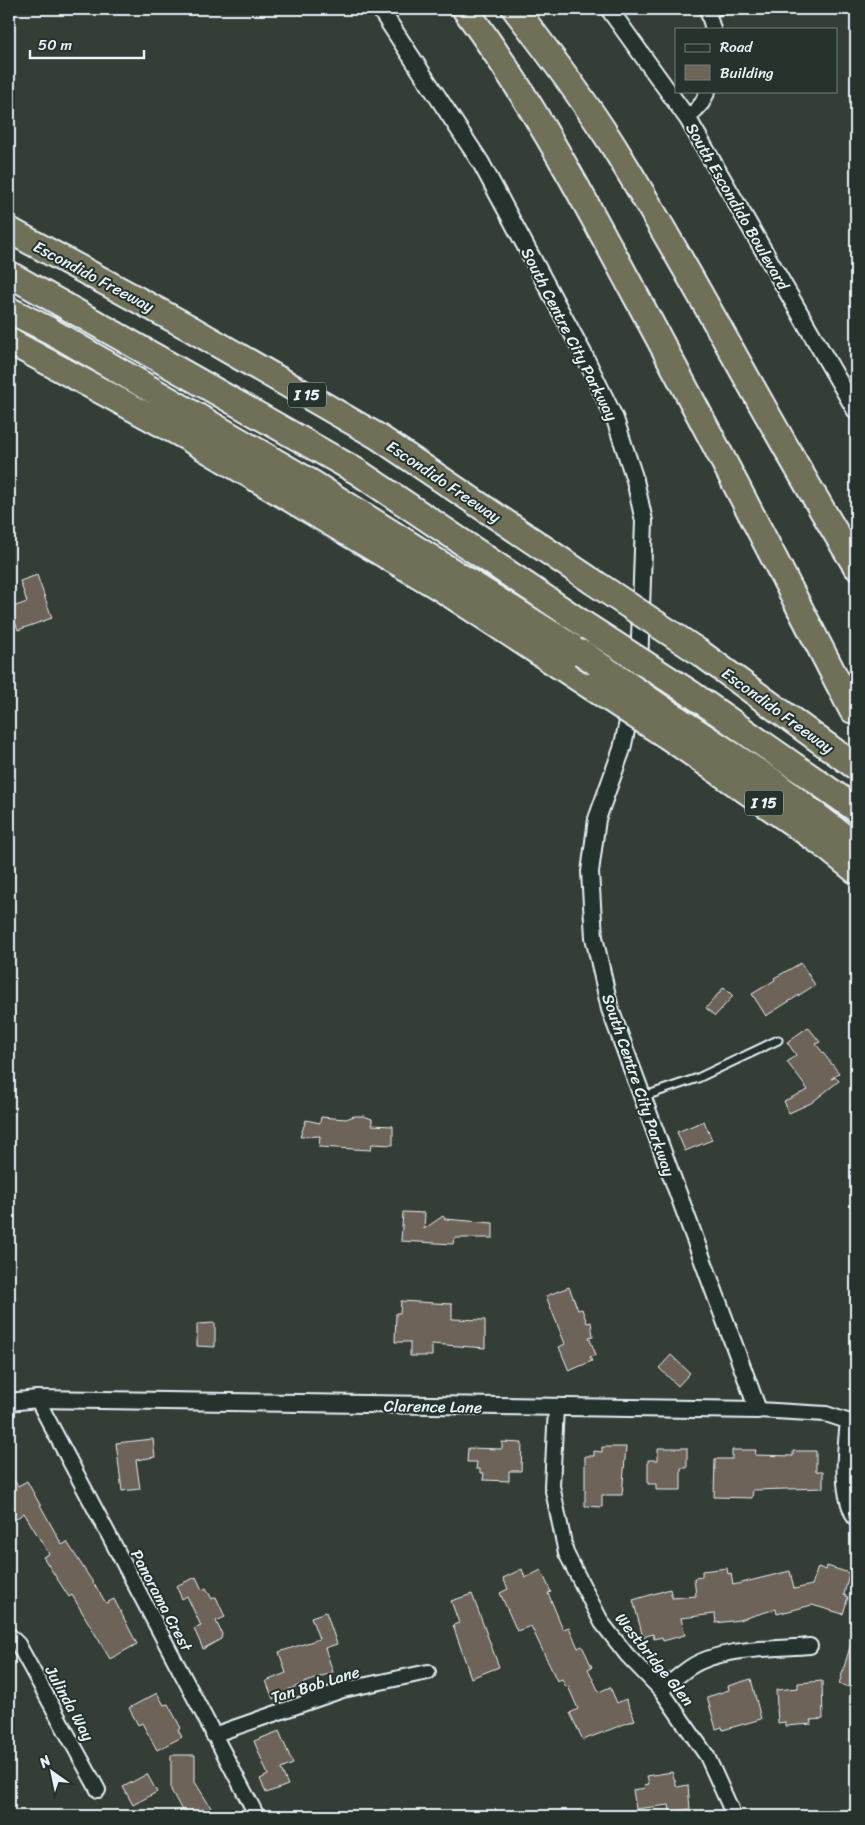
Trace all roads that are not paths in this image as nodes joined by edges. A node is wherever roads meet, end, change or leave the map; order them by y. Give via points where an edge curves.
1 (380, 9) edge
2 (465, 9) edge
3 (515, 9) edge
4 (609, 9) edge
5 (727, 9) edge
6 (708, 11) edge
7 (713, 28) edge
8 (708, 92) edge
9 (688, 119) junction
10 (9, 230) edge
11 (9, 274) edge
12 (9, 310) edge
13 (9, 341) edge
14 (856, 411) edge
15 (856, 566) edge
16 (852, 710) dead end
17 (673, 728) junction
18 (856, 767) edge
19 (856, 809) edge
20 (856, 846) edge
21 (856, 871) edge
22 (778, 1040) dead end
23 (642, 1097) junction
24 (37, 1399) junction
25 (9, 1402) edge
26 (556, 1408) junction
27 (758, 1410) junction
28 (852, 1422) edge
29 (856, 1520) edge
30 (9, 1635) edge
31 (810, 1646) dead end
32 (428, 1672) dead end
33 (661, 1690) junction
34 (214, 1736) junction
35 (98, 1790) dead end
36 (731, 1809) dead end
37 (257, 1816) edge

1 - 23 street, South Centre City Parkway via 481,163 611,410 635,480 644,521 638,673 622,749 597,819 590,872 594,938 610,1009
2 - 16 highway via 587,204
3 - 15 highway via 557,63 611,143 683,262
4 - 9 street, South Escondido Boulevard
5 - 6 lane
6 - 7 street
8 - 9 street
9 - 14 street, South Escondido Boulevard
10 - 18 highway, Escondido Freeway / I 15, bridge via 188,327 377,436 699,652
11 - 19 highway, bridge via 358,472 690,693
12 - 17 highway, bridge via 312,482 582,653
13 - 17 highway, I 15, bridge via 186,437 442,589 590,686
17 - 20 highway via 768,779
17 - 21 highway, I 15
22 - 23 lane via 698,1078
23 - 27 street, South Centre City Parkway
24 - 25 street, Clarence Lane
24 - 26 street, Clarence Lane
24 - 34 street, Panorama Crest
26 - 27 street, Clarence Lane
26 - 33 street, Westbridge Glen via 552,1486 566,1553 602,1622 627,1655
27 - 28 street, Clarence Lane via 826,1414
28 - 29 street via 843,1471
30 - 35 street, Julinda Way via 18,1644
31 - 33 street via 715,1657 690,1667
32 - 34 street, Tan Bob Lane via 343,1690
33 - 36 street, Westbridge Glen via 707,1756
34 - 37 street, Panorama Crest

